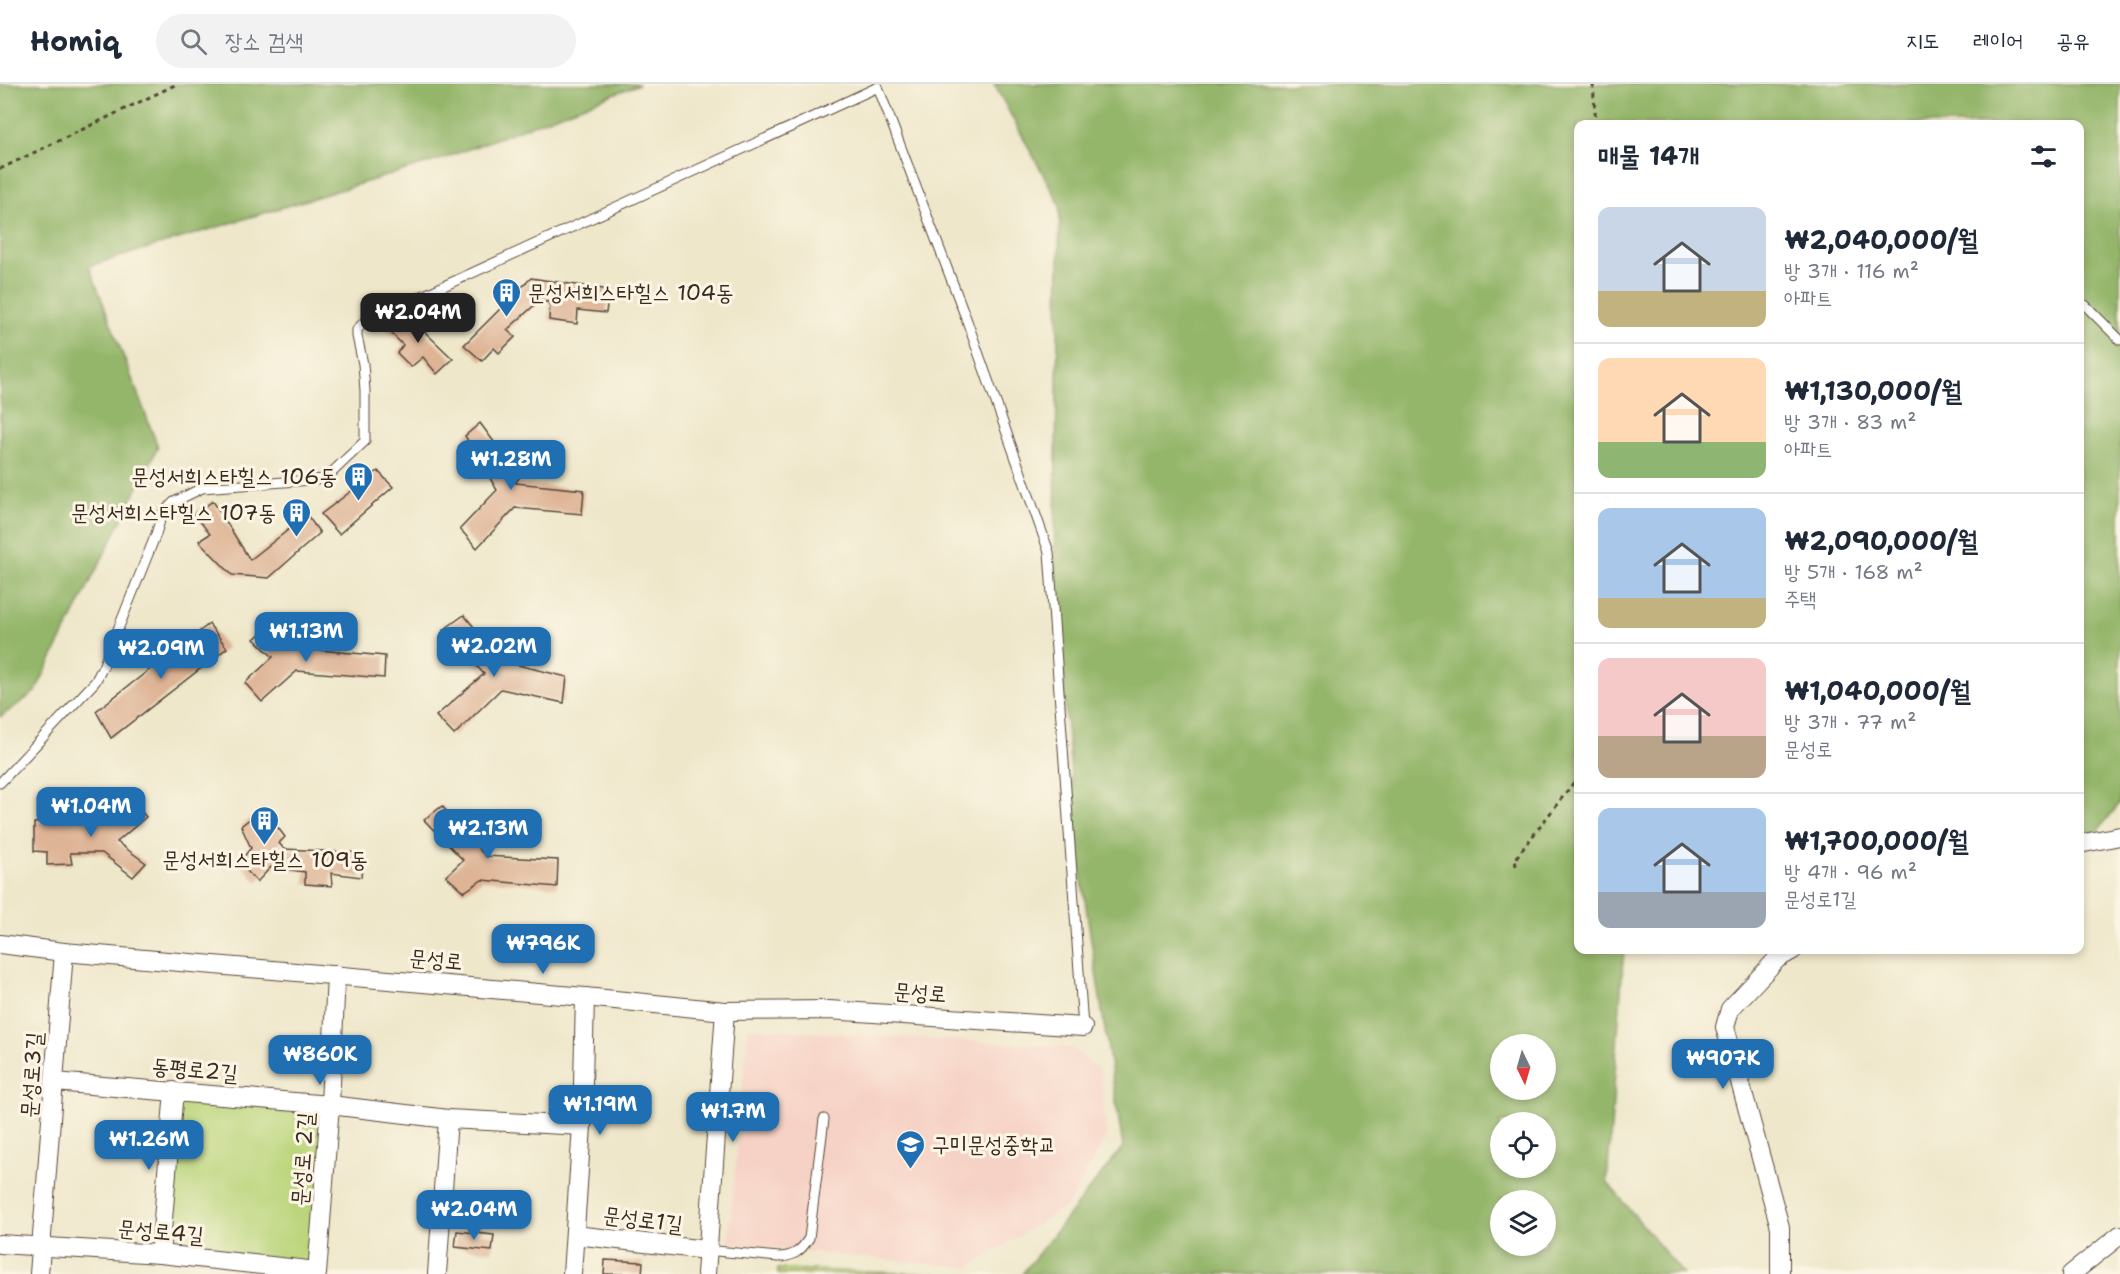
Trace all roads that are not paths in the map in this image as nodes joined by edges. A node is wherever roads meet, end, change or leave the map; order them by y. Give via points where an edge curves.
1 (2085, 305) dead end
2 (2120, 340) edge
3 (0, 783) edge
4 (2120, 836) edge
5 (2084, 843) edge
6 (0, 944) edge
7 (64, 952) junction
8 (1786, 954) edge
9 (336, 975) junction
10 (585, 997) junction
11 (725, 1011) junction
12 (1083, 1027) joint
13 (55, 1082) junction
14 (174, 1091) junction
15 (330, 1105) junction
16 (448, 1119) junction
17 (824, 1119) dead end
18 (582, 1126) junction
19 (575, 1235) junction
20 (2120, 1235) edge
21 (0, 1244) edge
22 (41, 1247) junction
23 (706, 1250) junction
24 (160, 1254) junction
25 (317, 1273) edge
26 (39, 1274) edge
27 (437, 1274) edge
28 (572, 1274) edge
29 (705, 1274) edge
30 (1780, 1274) edge
31 (2071, 1274) edge

1 - 2 lane
3 - 12 lane via 95,682 162,514 174,502 202,488 325,479 365,441 363,364 357,336 363,323 878,87 1049,552
4 - 5 street
6 - 7 street, 문성로
7 - 9 street, 문성로
7 - 13 street, 문성로3길
8 - 30 street via 1730,1009 1725,1027 1780,1227
9 - 10 street, 문성로
9 - 15 street, 문성로 2길
10 - 11 street, 문성로
10 - 18 street
11 - 12 street, 문성로 via 830,1010
11 - 23 street, 문성로1길
13 - 14 street, 동평로2길
13 - 22 street, 문성로3길
14 - 15 street, 동평로2길
14 - 24 street
15 - 16 street, 동평로2길
15 - 25 street, 문성로 2길
16 - 18 street, 동평로2길
16 - 27 street
17 - 23 lane via 809,1238 804,1246 787,1257
18 - 19 street
19 - 23 street, 문성로1길
19 - 28 street
20 - 31 street
21 - 22 street, 문성로4길
22 - 24 street, 문성로4길
22 - 26 street, 문성로3길
23 - 29 street, 문성로1길
24 - 25 street, 문성로4길

